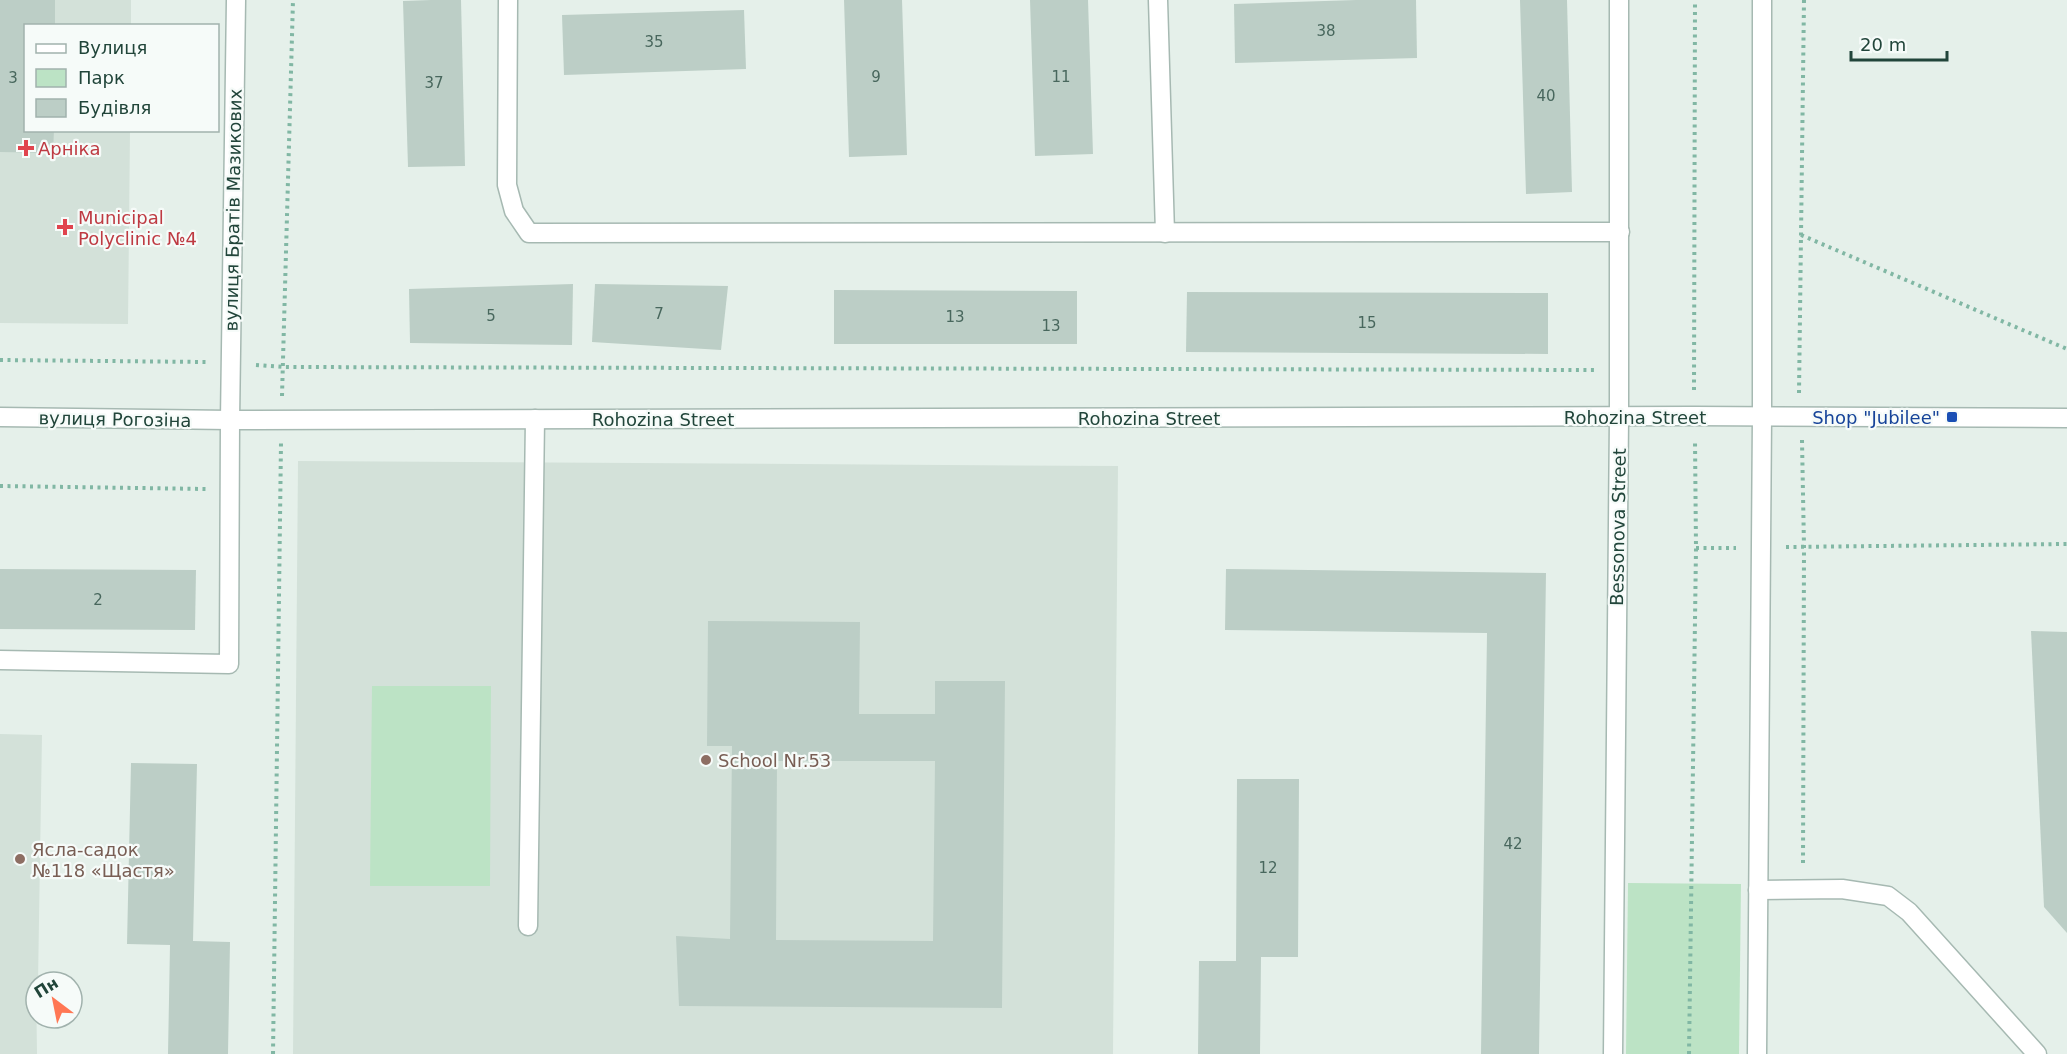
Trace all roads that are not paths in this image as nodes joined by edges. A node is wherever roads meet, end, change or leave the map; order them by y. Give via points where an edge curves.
1 (236, 0) edge
2 (508, 0) edge
3 (1158, 0) edge
4 (1619, 0) edge
5 (1762, 0) edge
6 (1620, 232) junction
7 (1165, 233) junction
8 (0, 417) edge
9 (1619, 417) junction
10 (1762, 417) junction
11 (2067, 418) edge
12 (536, 419) junction
13 (230, 420) junction
14 (0, 660) edge
15 (1758, 890) junction
16 (528, 926) dead end
17 (1613, 1054) edge
18 (1757, 1054) edge
19 (2037, 1054) edge

1 - 13 street, вулиця Братів Мазикових
2 - 7 street via 507,185 514,212 529,233
3 - 7 street
4 - 6 street, Bessonova Street
5 - 10 street
6 - 7 street
6 - 9 street, Bessonova Street
8 - 13 street, вулиця Рогозіна
9 - 10 street, Rohozina Street
9 - 12 street, Rohozina Street
9 - 17 street, Bessonova Street
10 - 11 street, Rohozina Street
10 - 15 street
12 - 13 street, Rohozina Street
12 - 16 street
13 - 14 street, вулиця Братів Мазикових via 229,664
15 - 18 street
15 - 19 street via 1842,889 1888,896 1909,912

